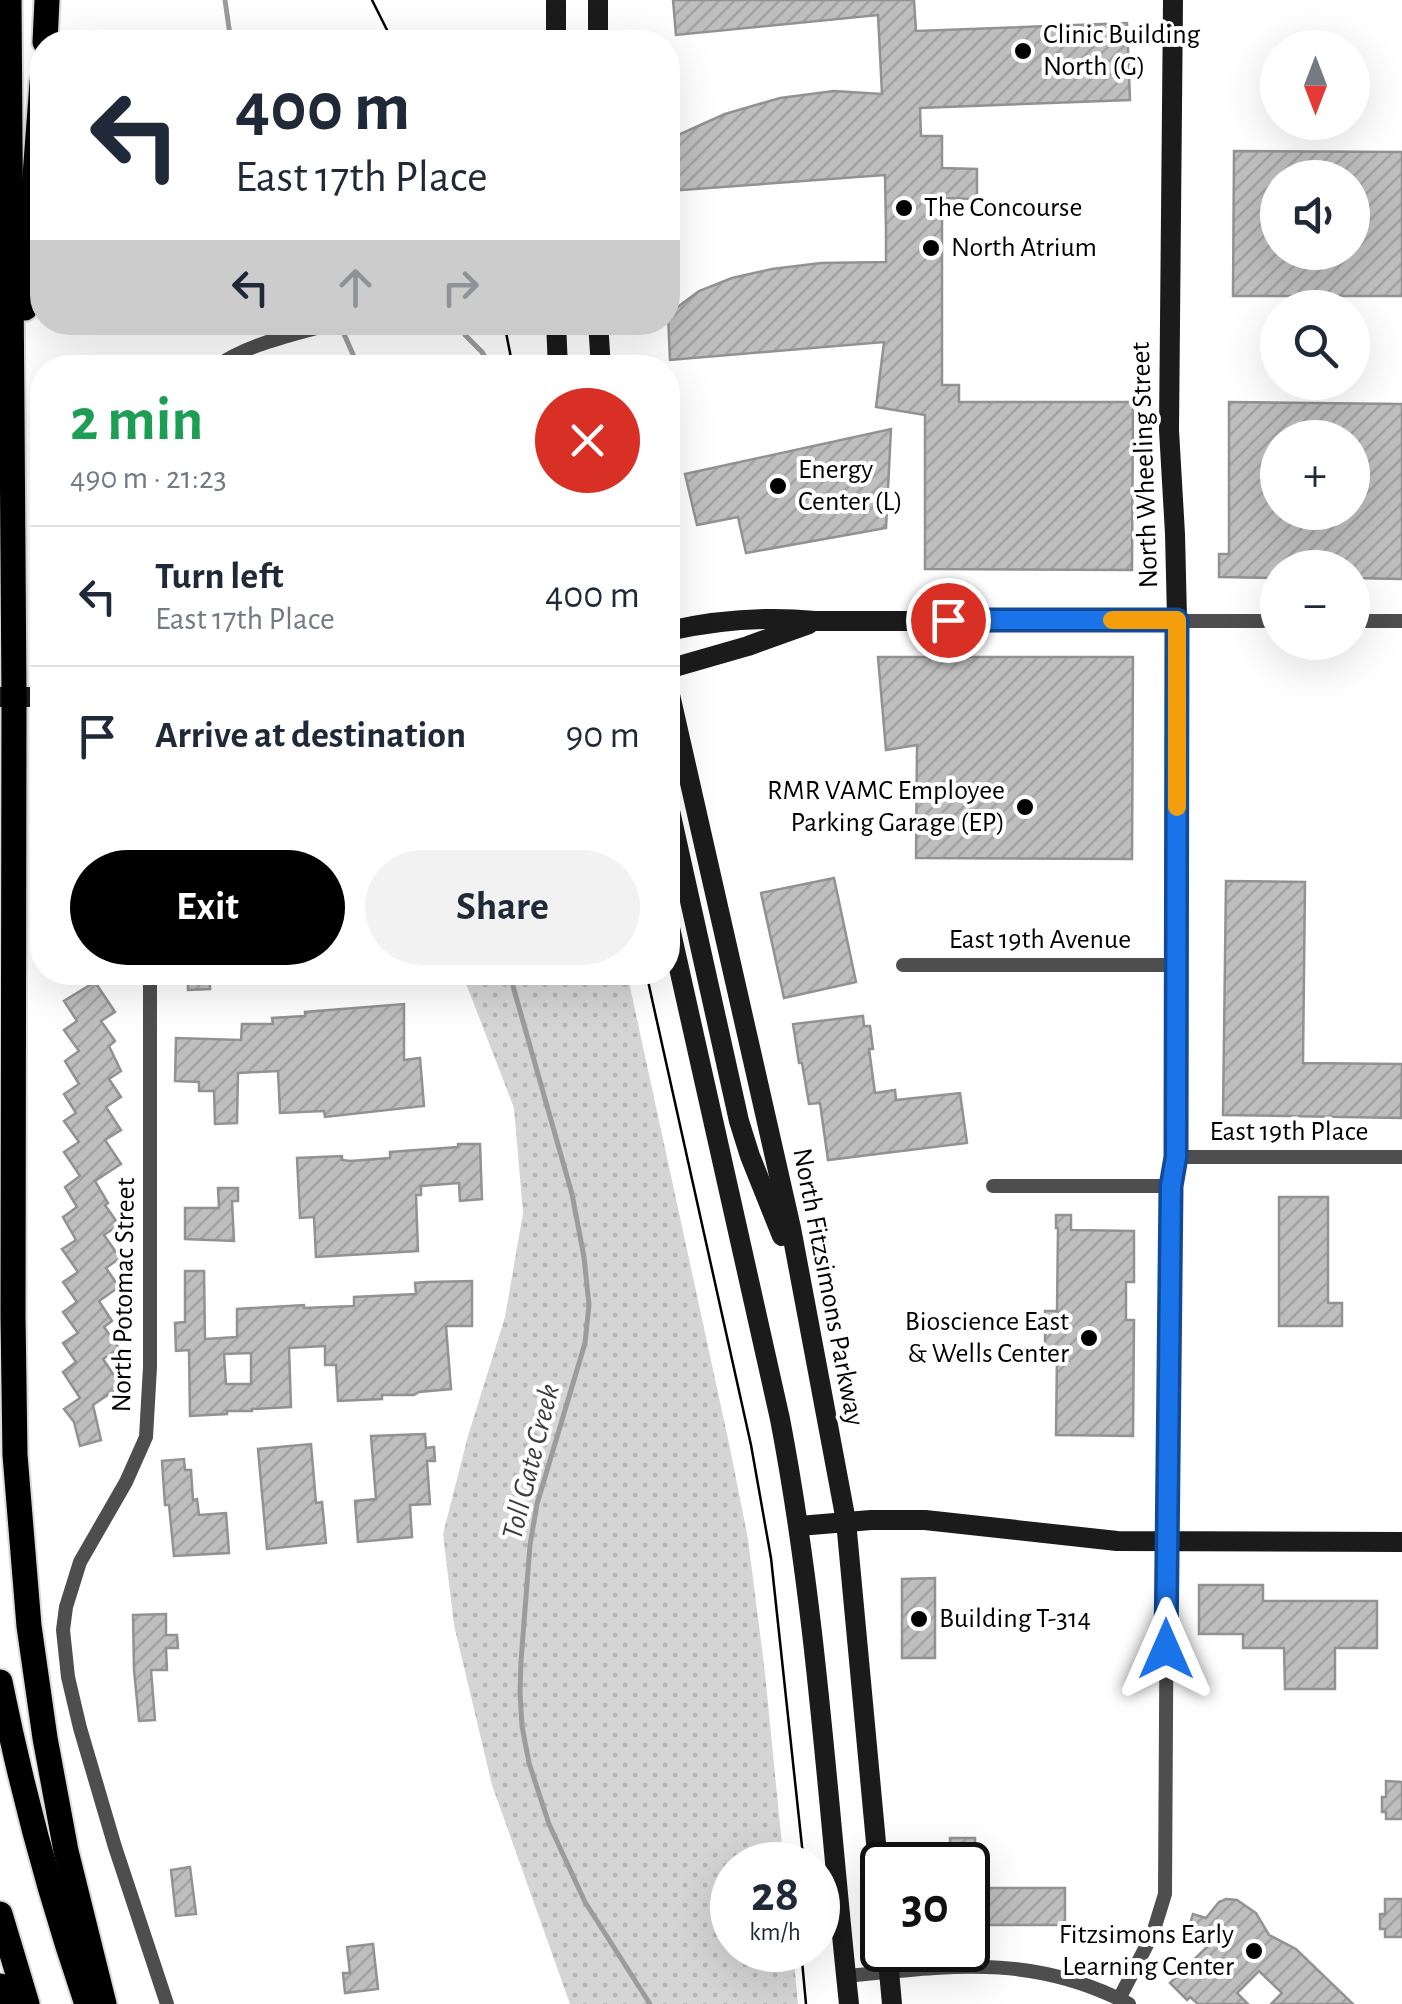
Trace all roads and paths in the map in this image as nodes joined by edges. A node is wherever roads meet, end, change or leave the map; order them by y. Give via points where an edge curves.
1 (9, 0) edge
2 (47, 0) edge
3 (556, 0) edge
4 (598, 0) edge
5 (1173, 0) edge
6 (46, 30) edge
7 (556, 30) edge
8 (598, 30) edge
9 (30, 247) edge
10 (292, 335) edge
11 (233, 355) edge
12 (13, 478) junction
13 (1177, 620) junction
14 (815, 621) junction
15 (1260, 621) edge
16 (1370, 621) edge
17 (1402, 621) edge
18 (680, 629) edge
19 (680, 666) edge
20 (7, 697) edge
21 (680, 740) edge
22 (680, 855) edge
23 (903, 965) dead end
24 (1176, 965) junction
25 (680, 972) edge
26 (150, 985) edge
27 (1176, 1157) junction
28 (1402, 1157) edge
29 (992, 1186) dead end
30 (1171, 1186) junction
31 (803, 1289) junction
32 (846, 1521) junction
33 (800, 1526) junction
34 (1167, 1542) junction
35 (1402, 1542) edge
36 (0, 1682) edge
37 (876, 1842) edge
38 (0, 1914) edge
39 (990, 1968) edge
40 (889, 1972) joint
41 (846, 1976) junction
42 (0, 1986) edge
43 (1124, 2001) edge
44 (7, 2004) edge
45 (27, 2004) edge
46 (87, 2004) edge
47 (104, 2004) edge
48 (167, 2004) edge
49 (849, 2004) edge
50 (892, 2004) edge

1 - 12 highway
2 - 6 highway
3 - 7 main road
4 - 8 main road
5 - 13 main road, North Wheeling Street via 1169,430
9 - 12 highway
10 - 11 street
12 - 20 highway
13 - 14 main road
13 - 15 street
13 - 24 main road, North Wheeling Street
14 - 18 main road via 742,619
14 - 19 main road
16 - 17 street
20 - 47 highway via 18,1499 51,1775
21 - 31 main road, North Fitzsimons Parkway
22 - 31 main road via 744,1138
23 - 24 street, East 19th Avenue
24 - 27 main road, North Wheeling Street
25 - 33 main road
26 - 48 street, North Potomac Street via 146,1437 80,1562 63,1630 88,1756
27 - 28 street, East 19th Place
27 - 30 main road, North Wheeling Street
29 - 30 street
30 - 34 main road, North Wheeling Street
31 - 32 main road, North Fitzsimons Parkway
32 - 33 main road
32 - 34 main road via 925,1520
32 - 37 main road, North Fitzsimons Parkway
33 - 41 main road
34 - 35 main road
34 - 43 street, North Wheeling Street via 1164,1900
36 - 46 highway via 33,1824
38 - 45 highway
39 - 43 street via 1069,1978
40 - 41 street
40 - 50 main road
41 - 49 main road
42 - 44 highway

